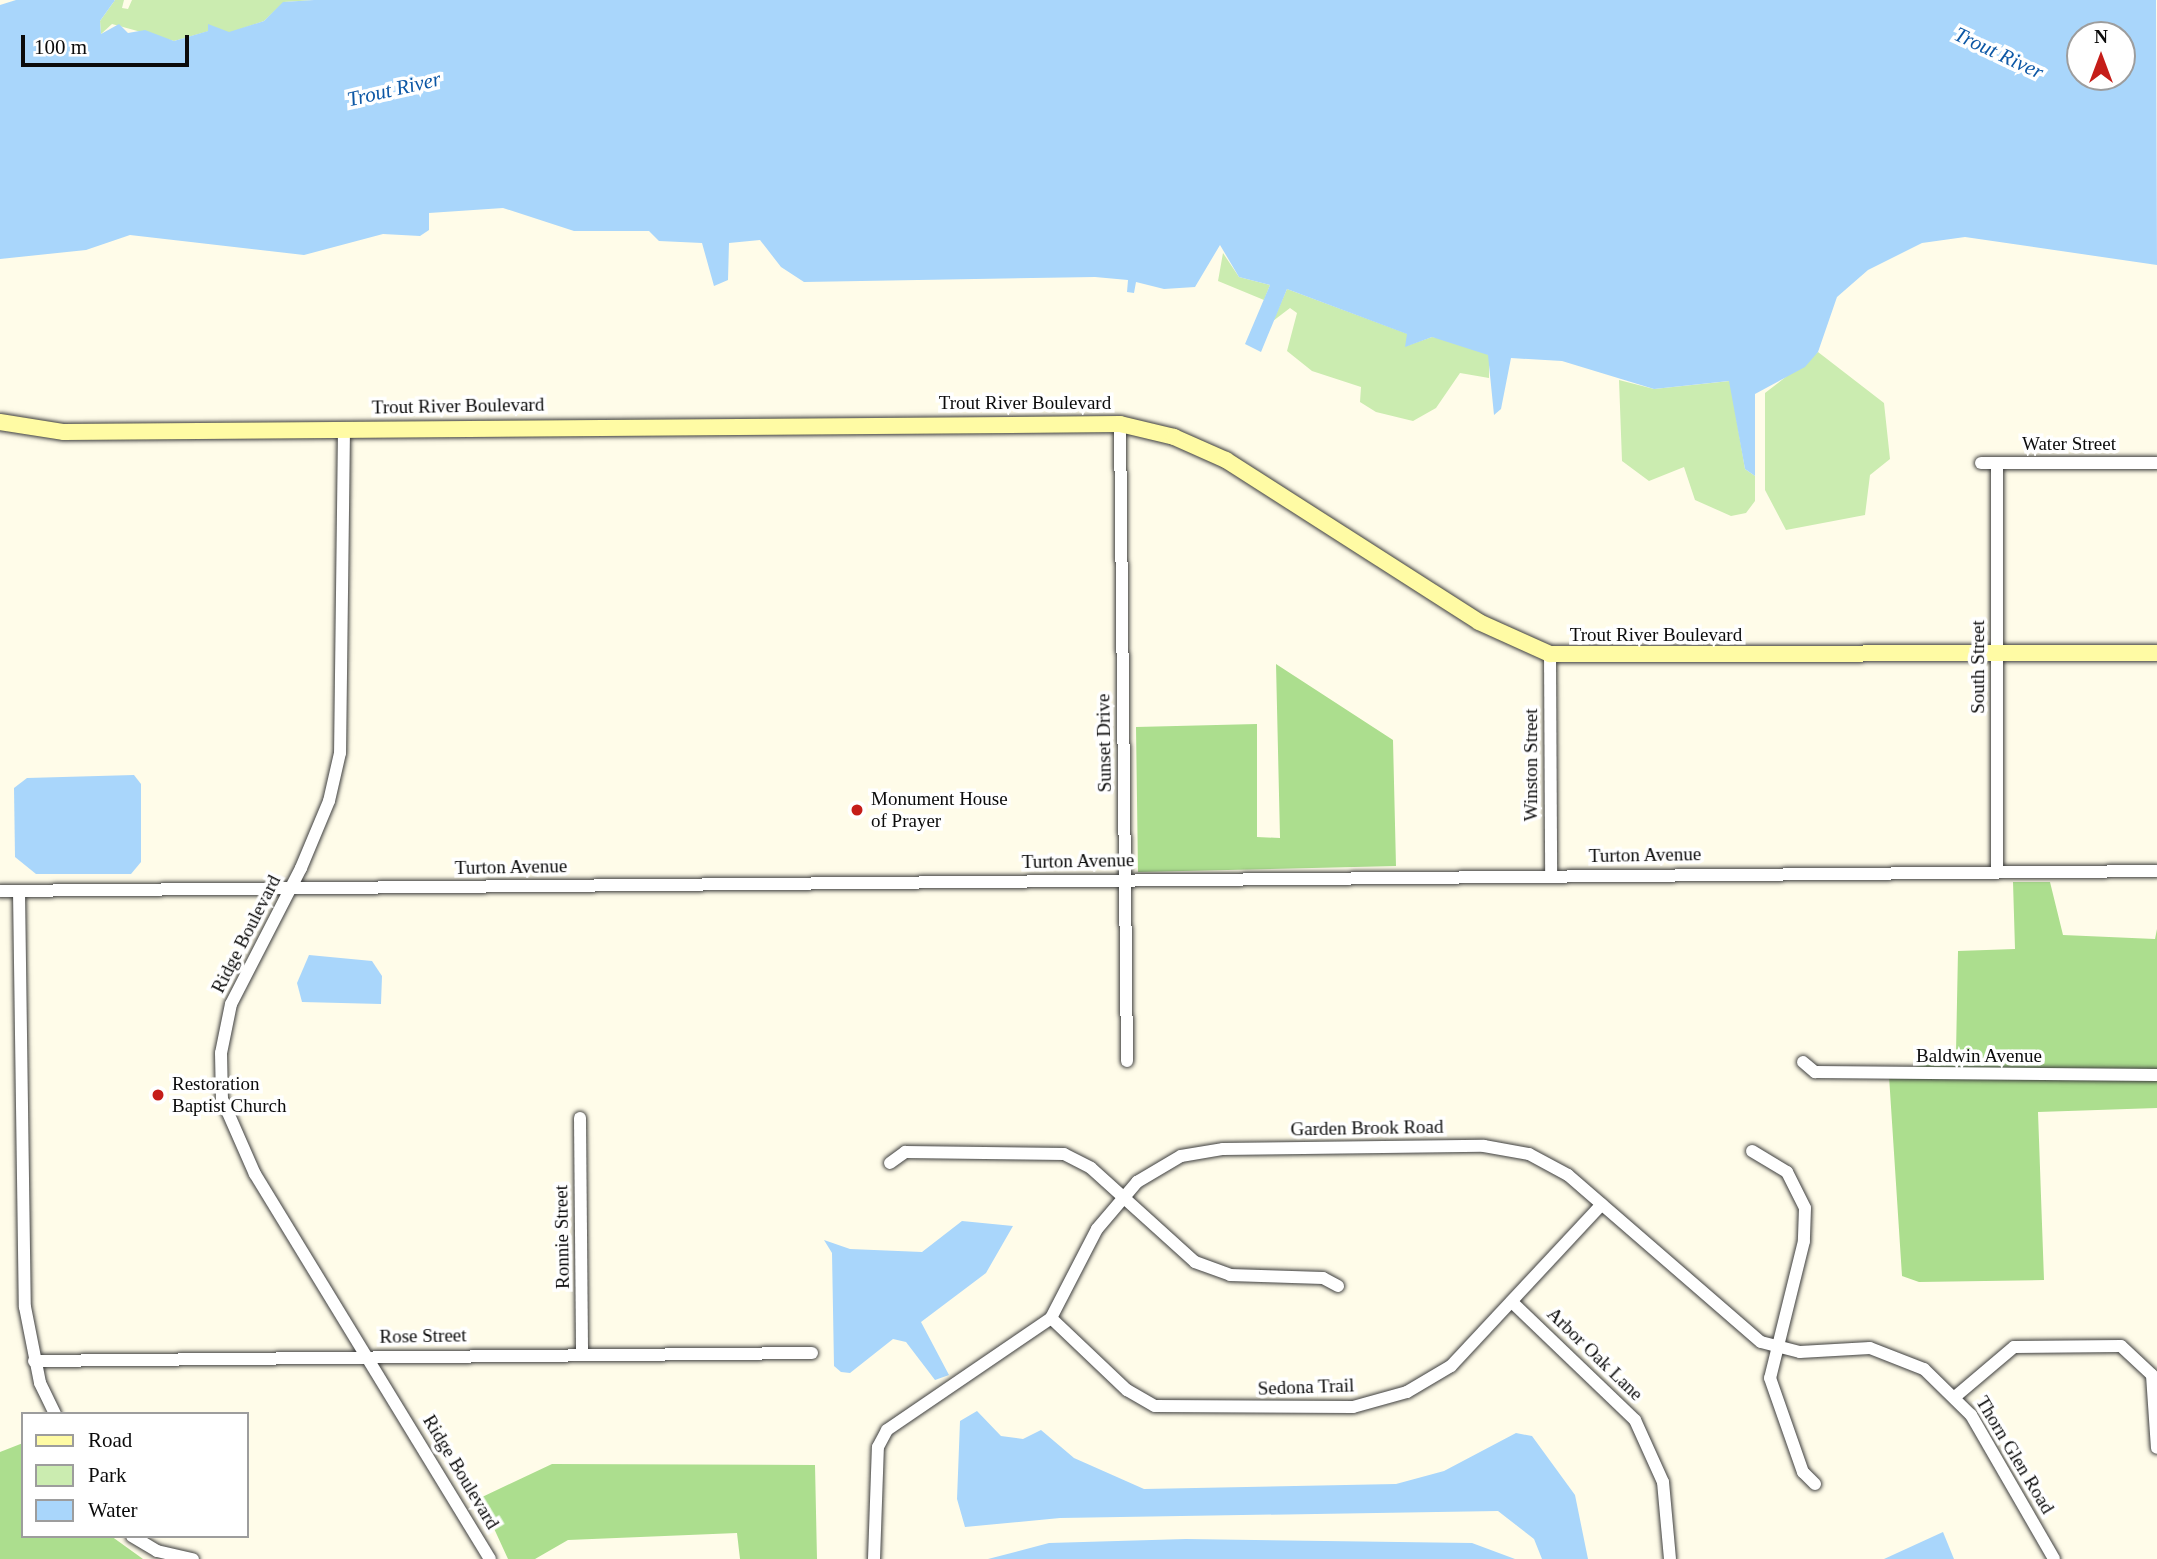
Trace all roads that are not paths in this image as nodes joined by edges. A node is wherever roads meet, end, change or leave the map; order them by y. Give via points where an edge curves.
1 (0, 422) edge
2 (1120, 424) junction
3 (344, 429) junction
4 (1981, 463) dead end
5 (1997, 463) junction
6 (2157, 463) edge
7 (2157, 653) edge
8 (1550, 654) junction
9 (1997, 654) junction
10 (2157, 871) edge
11 (1997, 872) junction
12 (1551, 875) junction
13 (1125, 879) junction
14 (289, 888) junction
15 (0, 891) edge
16 (19, 891) junction
17 (1128, 1061) dead end
18 (1803, 1062) dead end
19 (2157, 1075) edge
20 (580, 1118) dead end
21 (1752, 1151) dead end
22 (890, 1163) dead end
23 (1122, 1198) junction
24 (1602, 1204) junction
25 (1338, 1286) dead end
26 (1513, 1303) junction
27 (1051, 1318) junction
28 (1773, 1348) junction
29 (812, 1353) dead end
30 (582, 1355) junction
31 (368, 1357) junction
32 (34, 1361) junction
33 (1956, 1396) junction
34 (54, 1412) edge
35 (2157, 1448) edge
36 (1815, 1484) dead end
37 (135, 1538) edge
38 (193, 1559) edge
39 (490, 1559) edge
40 (874, 1559) edge
41 (1670, 1559) edge
42 (2054, 1559) edge

1 - 3 street, Trout River Boulevard via 64,432
2 - 3 street, Trout River Boulevard
2 - 8 street, Trout River Boulevard via 1174,437 1226,460 1479,622
2 - 13 street, Sunset Drive
3 - 14 street, Ridge Boulevard via 340,753 329,801
4 - 5 street, Water Street
5 - 6 street, Water Street
5 - 9 street, South Street
7 - 9 street, Trout River Boulevard
8 - 9 street, Trout River Boulevard
8 - 12 street, Winston Street
9 - 11 street, South Street
10 - 11 street, Turton Avenue
11 - 12 street, Turton Avenue
12 - 13 street, Turton Avenue
13 - 14 street, Turton Avenue
13 - 17 street, Sunset Drive
14 - 16 street, Turton Avenue
14 - 31 street, Ridge Boulevard via 231,1003 221,1053 222,1099 249,1164
15 - 16 street, Turton Avenue
16 - 32 street via 25,1307
18 - 19 street, Baldwin Avenue via 1828,1072
20 - 30 street, Ronnie Street
21 - 28 street via 1787,1172 1805,1208 1804,1241
22 - 23 street via 905,1152 1051,1151 1077,1159
23 - 24 street, Garden Brook Road via 1159,1167 1204,1151 1484,1146 1549,1163
23 - 25 street via 1181,1252 1210,1269 1252,1278 1323,1278
23 - 27 street, Garden Brook Road via 1097,1229
24 - 26 street, Sedona Trail
24 - 28 street, Garden Brook Road via 1743,1332
26 - 27 street, Sedona Trail via 1432,1379 1382,1401 1334,1408 1155,1406 1127,1390
26 - 41 street, Arbor Oak Lane via 1635,1420 1663,1482
27 - 40 street, Garden Brook Road via 990,1364 887,1430 878,1447
28 - 33 street, Thorn Glen Road via 1870,1348 1924,1369
28 - 36 street via 1773,1391 1803,1472
29 - 30 street, Rose Street
30 - 31 street, Rose Street
31 - 32 street, Rose Street
31 - 39 street, Ridge Boulevard
32 - 34 street
33 - 35 street via 2014,1348 2121,1346 2152,1376
33 - 42 street, Thorn Glen Road
37 - 38 street via 157,1551

